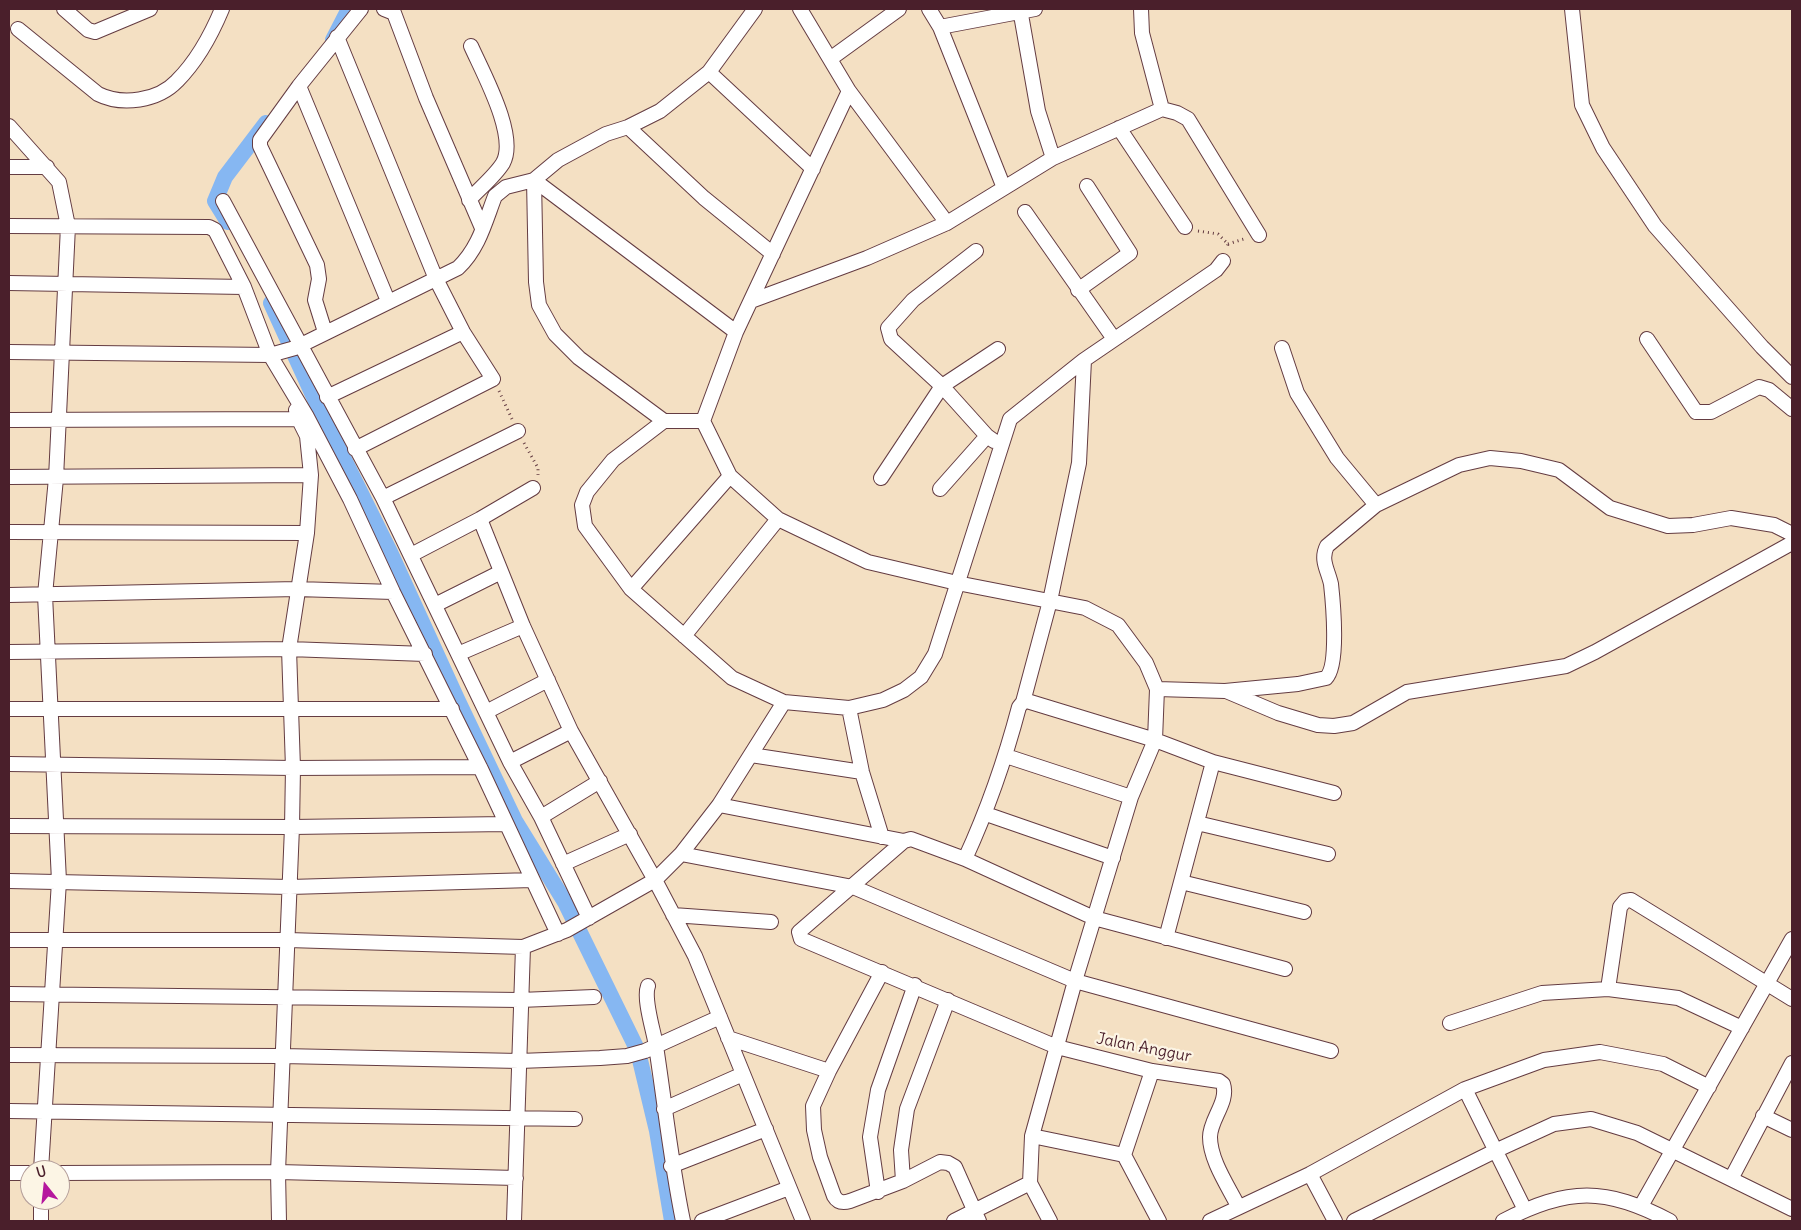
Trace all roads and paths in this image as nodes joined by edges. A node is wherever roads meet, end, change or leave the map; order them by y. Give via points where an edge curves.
1 (64, 9) edge
2 (150, 9) edge
3 (222, 9) edge
4 (361, 9) edge
5 (384, 9) edge
6 (755, 9) edge
7 (800, 9) edge
8 (899, 9) edge
9 (929, 9) edge
10 (1035, 9) edge
11 (1142, 9) edge
12 (1572, 9) edge
13 (1020, 10) edge
14 (940, 27) junction
15 (18, 29) dead end
16 (337, 37) junction
17 (471, 46) dead end
18 (830, 60) junction
19 (710, 72) junction
20 (299, 86) junction
21 (849, 91) junction
22 (1162, 109) junction
23 (9, 126) edge
24 (628, 127) junction
25 (1119, 128) junction
26 (1053, 158) junction
27 (9, 167) edge
28 (47, 167) junction
29 (813, 169) junction
30 (534, 180) junction
31 (1087, 186) dead end
32 (1004, 188) junction
33 (469, 200) junction
34 (223, 201) dead end
35 (1025, 212) dead end
36 (947, 223) junction
37 (9, 226) edge
38 (68, 226) junction
39 (1185, 226) joint
40 (482, 228) junction
41 (1259, 236) dead end
42 (976, 251) dead end
43 (773, 254) junction
44 (1223, 261) joint
45 (436, 279) junction
46 (9, 283) edge
47 (66, 285) junction
48 (244, 287) junction
49 (1078, 290) junction
50 (388, 301) junction
51 (751, 301) junction
52 (325, 332) junction
53 (463, 332) junction
54 (736, 332) junction
55 (1114, 339) junction
56 (1647, 339) dead end
57 (295, 348) junction
58 (1282, 348) dead end
59 (998, 349) dead end
60 (9, 352) edge
61 (61, 353) junction
62 (270, 355) junction
63 (1084, 360) junction
64 (1792, 377) edge
65 (942, 386) junction
66 (289, 388) junction
67 (327, 397) junction
68 (1792, 409) edge
69 (299, 419) junction
70 (9, 420) edge
71 (59, 421) junction
72 (664, 421) junction
73 (703, 421) junction
74 (518, 431) dead end
75 (987, 436) junction
76 (1001, 445) junction
77 (355, 449) junction
78 (311, 475) junction
79 (730, 476) junction
80 (9, 477) edge
81 (56, 478) junction
82 (881, 478) dead end
83 (532, 488) dead end
84 (940, 489) dead end
85 (383, 498) junction
86 (1376, 506) junction
87 (778, 519) junction
88 (480, 520) junction
89 (9, 532) edge
90 (52, 532) junction
91 (307, 533) junction
92 (1792, 534) edge
93 (1792, 543) edge
94 (411, 555) junction
95 (501, 572) junction
96 (957, 583) junction
97 (297, 589) junction
98 (631, 589) junction
99 (393, 592) junction
100 (9, 595) edge
101 (45, 595) junction
102 (1050, 602) junction
103 (435, 605) junction
104 (523, 626) junction
105 (684, 636) junction
106 (289, 649) junction
107 (9, 652) edge
108 (47, 652) junction
109 (425, 654) junction
110 (458, 654) junction
111 (548, 680) junction
112 (1157, 689) junction
113 (1225, 691) junction
114 (784, 702) junction
115 (1023, 702) junction
116 (849, 708) junction
117 (9, 709) edge
118 (52, 709) junction
119 (291, 709) junction
120 (452, 709) junction
121 (486, 712) junction
122 (571, 731) junction
123 (1155, 740) junction
124 (751, 755) junction
125 (1006, 756) junction
126 (510, 762) junction
127 (1213, 762) junction
128 (54, 763) junction
129 (9, 764) edge
130 (480, 766) junction
131 (293, 768) junction
132 (862, 772) junction
133 (600, 781) junction
134 (1334, 793) dead end
135 (1132, 797) junction
136 (719, 805) junction
137 (986, 814) junction
138 (541, 817) junction
139 (1196, 823) junction
140 (506, 824) junction
141 (9, 826) edge
142 (57, 827) junction
143 (292, 827) junction
144 (630, 834) junction
145 (882, 837) junction
146 (904, 841) junction
147 (681, 854) junction
148 (1328, 854) dead end
149 (1113, 858) junction
150 (965, 859) junction
151 (563, 864) junction
152 (9, 880) edge
153 (532, 880) junction
154 (655, 880) junction
155 (59, 881) junction
156 (1181, 882) junction
157 (290, 887) junction
158 (853, 887) junction
159 (1304, 912) dead end
160 (673, 915) junction
161 (1094, 918) junction
162 (586, 920) junction
163 (770, 922) dead end
164 (563, 932) junction
165 (1166, 938) junction
166 (9, 940) edge
167 (288, 940) junction
168 (1792, 940) edge
169 (57, 941) junction
170 (523, 947) junction
171 (1285, 969) dead end
172 (882, 972) junction
173 (1075, 981) junction
174 (1766, 985) junction
175 (648, 986) dead end
176 (915, 986) junction
177 (1608, 989) junction
178 (9, 994) edge
179 (53, 994) junction
180 (285, 997) junction
181 (594, 997) dead end
182 (1792, 999) edge
183 (520, 1000) junction
184 (948, 1000) junction
185 (720, 1017) junction
186 (1450, 1023) dead end
187 (1742, 1028) junction
188 (728, 1038) junction
189 (656, 1045) junction
190 (1057, 1047) junction
191 (1331, 1051) dead end
192 (9, 1055) edge
193 (47, 1056) junction
194 (282, 1056) junction
195 (519, 1061) junction
196 (1792, 1063) edge
197 (829, 1071) junction
198 (1152, 1071) junction
199 (743, 1074) junction
200 (1708, 1087) junction
201 (1465, 1089) junction
202 (664, 1108) junction
203 (44, 1110) junction
204 (9, 1111) edge
205 (280, 1114) junction
206 (1764, 1116) junction
207 (519, 1120) junction
208 (576, 1120) dead end
209 (766, 1129) junction
210 (1792, 1130) edge
211 (1032, 1136) junction
212 (1496, 1150) junction
213 (1673, 1150) junction
214 (1124, 1155) junction
215 (42, 1160) edge
216 (671, 1166) junction
217 (278, 1172) junction
218 (70, 1173) edge
219 (1310, 1174) junction
220 (516, 1178) junction
221 (1731, 1179) junction
222 (902, 1181) junction
223 (1030, 1183) junction
224 (789, 1188) junction
225 (878, 1192) junction
226 (1238, 1206) junction
227 (1641, 1206) junction
228 (1792, 1209) edge
229 (1525, 1210) junction
230 (976, 1216) edge
231 (279, 1221) edge
232 (514, 1221) edge
233 (683, 1221) edge
234 (702, 1221) edge
235 (803, 1221) edge
236 (954, 1221) edge
237 (1050, 1221) edge
238 (1159, 1221) edge
239 (1210, 1221) edge
240 (1335, 1221) edge
241 (1354, 1221) edge
242 (1504, 1221) edge
243 (1670, 1221) edge

1 - 2 street via 92,32
3 - 15 street via 194,59 176,82 160,92 128,102 98,94
4 - 16 street
5 - 33 street via 395,14
6 - 19 street
7 - 18 street
8 - 18 street
9 - 14 street
10 - 13 street
11 - 22 street via 1142,32
12 - 64 street via 1582,105 1603,148 1655,226
13 - 14 street
13 - 26 street via 1038,111
14 - 32 street
16 - 20 street
16 - 45 street
17 - 33 street via 504,124 508,147 502,164
18 - 21 street
19 - 24 street via 660,111
19 - 29 street
20 - 50 street
20 - 52 street via 262,135 260,143 317,265 319,278 315,300
21 - 29 street
21 - 36 street
22 - 25 street
22 - 41 street via 1188,119
23 - 28 street
24 - 30 street via 606,134 558,160
24 - 43 street via 704,198
25 - 26 street
25 - 39 street
26 - 32 street
27 - 28 street
28 - 38 street via 62,188
29 - 43 street
30 - 40 street via 510,185 498,192
30 - 54 street
30 - 72 street via 536,282 540,305 549,323 555,334 579,358
31 - 49 street via 1130,253
32 - 36 street
33 - 40 street
34 - 57 street
35 - 49 street
36 - 51 street via 867,258
37 - 38 street
38 - 47 street
38 - 48 street via 209,227 215,230
39 - 44 path via 1203,233 1218,234 1228,244
40 - 45 street via 469,258 453,272
42 - 65 street via 913,300 888,328 891,339
43 - 51 street
44 - 55 street via 1216,270
45 - 50 street
45 - 53 street
46 - 47 street
47 - 48 street
47 - 61 street
48 - 62 street
49 - 55 street
50 - 52 street
51 - 54 street
52 - 57 street
53 - 67 street
53 - 77 street via 493,379
54 - 73 street
55 - 63 street
56 - 68 street via 1696,412 1711,412 1759,388 1770,390
57 - 62 street
57 - 67 street
58 - 86 street via 1298,393 1338,458
59 - 65 street
60 - 61 street
61 - 62 street
61 - 71 street
62 - 66 street
63 - 76 street via 1010,419
63 - 102 street via 1080,463
65 - 75 street
65 - 82 street
66 - 69 street
66 - 99 street via 350,499
67 - 77 street
69 - 71 street
69 - 78 street via 307,436
70 - 71 street
71 - 81 street
72 - 73 street
72 - 98 street via 613,460 587,492 582,505 585,526
73 - 79 street
74 - 85 street
75 - 76 street
75 - 84 street
76 - 96 street
77 - 85 street
78 - 81 street
78 - 91 street
79 - 87 street
79 - 98 street
80 - 81 street
81 - 90 street
83 - 88 street
85 - 94 street
86 - 92 street via 1459,466 1504,458 1559,470 1610,508 1668,526 1731,518 1774,525
86 - 113 street via 1333,540 1324,553 1335,628 1329,675 1298,684
87 - 96 street via 868,562
87 - 105 street
88 - 94 street
88 - 95 street
89 - 90 street
90 - 91 street
90 - 101 street
91 - 97 street
93 - 113 street via 1566,666 1407,692 1353,723 1318,725
94 - 103 street
95 - 103 street
95 - 104 street
96 - 102 street
96 - 116 street via 935,654 921,677 883,700
97 - 99 street
97 - 101 street
97 - 106 street
98 - 105 street
99 - 109 street
100 - 101 street
101 - 108 street
102 - 112 street via 1085,608 1118,625 1146,663
102 - 115 street
103 - 110 street
104 - 110 street
104 - 111 street
105 - 114 street via 732,678
106 - 108 street
106 - 109 street
106 - 119 street
107 - 108 street
108 - 118 street
109 - 120 street
110 - 121 street
111 - 121 street
111 - 122 street
112 - 113 street
112 - 123 street
114 - 116 street
114 - 124 street
115 - 123 street
115 - 125 street
116 - 132 street
117 - 118 street
118 - 119 street
118 - 128 street
119 - 120 street
119 - 131 street
120 - 130 street
121 - 126 street
122 - 126 street
122 - 133 street
123 - 127 street
123 - 135 street
124 - 132 street
124 - 136 street
125 - 135 street
125 - 137 street
126 - 138 street
127 - 134 street
127 - 139 street
128 - 129 street
128 - 131 street
128 - 142 street
130 - 131 street
130 - 140 street
131 - 143 street
132 - 145 street
133 - 138 street
133 - 144 street
135 - 149 street
136 - 145 street
136 - 147 street
137 - 149 street
137 - 150 street
138 - 151 street
139 - 148 street
139 - 156 street
140 - 143 street
140 - 153 street
141 - 142 street
142 - 143 street
142 - 155 street
143 - 157 street
144 - 151 street
144 - 154 street
145 - 146 street
146 - 150 street via 914,839
146 - 158 street
147 - 154 street
147 - 158 street
149 - 161 street
150 - 161 street
151 - 162 street
152 - 155 street
153 - 157 street
153 - 164 street
154 - 160 street
154 - 162 street
155 - 157 street
155 - 169 street
156 - 159 street
156 - 165 street
157 - 167 street
158 - 172 street, Jalan Anggur via 799,930 799,936
158 - 173 street
160 - 163 street
160 - 185 street via 695,956
161 - 165 street
161 - 173 street
162 - 164 street
164 - 170 street
165 - 171 street
166 - 169 street
167 - 169 street
167 - 170 street
167 - 180 street
168 - 174 street
169 - 179 street
170 - 183 street
172 - 176 street, Jalan Anggur
172 - 197 street
173 - 190 street
173 - 191 street
174 - 177 street via 1631,900 1620,907
174 - 182 street
174 - 187 street
175 - 189 street
176 - 184 street, Jalan Anggur
176 - 225 street via 878,1090 870,1137
177 - 186 street via 1542,993
177 - 187 street via 1678,998
178 - 179 street
179 - 180 street
179 - 193 street
180 - 183 street
180 - 194 street
181 - 183 street
183 - 195 street
184 - 190 street, Jalan Anggur
184 - 222 street via 907,1109 901,1150
185 - 188 street
185 - 189 street
187 - 200 street
188 - 197 street
188 - 199 street
189 - 195 street via 627,1056
189 - 202 street
190 - 198 street, Jalan Anggur
190 - 211 street
192 - 193 street
193 - 194 street
193 - 203 street
194 - 195 street
194 - 205 street
195 - 207 street
196 - 206 street
197 - 225 street via 813,1106 820,1156 834,1196 842,1203
198 - 214 street
198 - 226 street, Jalan Anggur via 1213,1078 1223,1084 1224,1097 1210,1136 1219,1168
199 - 202 street
199 - 209 street
200 - 201 street via 1663,1064 1600,1052 1544,1060
200 - 213 street
201 - 212 street
201 - 219 street
202 - 216 street
203 - 204 street
203 - 205 street
203 - 215 street
205 - 207 street
205 - 217 street
206 - 210 street
206 - 221 street
207 - 208 street
207 - 220 street
209 - 216 street
209 - 224 street
211 - 214 street
211 - 223 street
212 - 213 street via 1554,1124 1591,1119 1637,1133
212 - 229 street
212 - 241 street
213 - 221 street
213 - 227 street
214 - 238 street
216 - 233 street
217 - 218 street
217 - 220 street
217 - 231 street
219 - 226 street
219 - 240 street
220 - 232 street
221 - 228 street
222 - 225 street
222 - 230 street via 940,1162 948,1163 954,1167
223 - 230 street
223 - 237 street
224 - 234 street
224 - 235 street
226 - 239 street
227 - 229 street via 1601,1196 1567,1195
227 - 243 street
229 - 242 street
230 - 236 street

